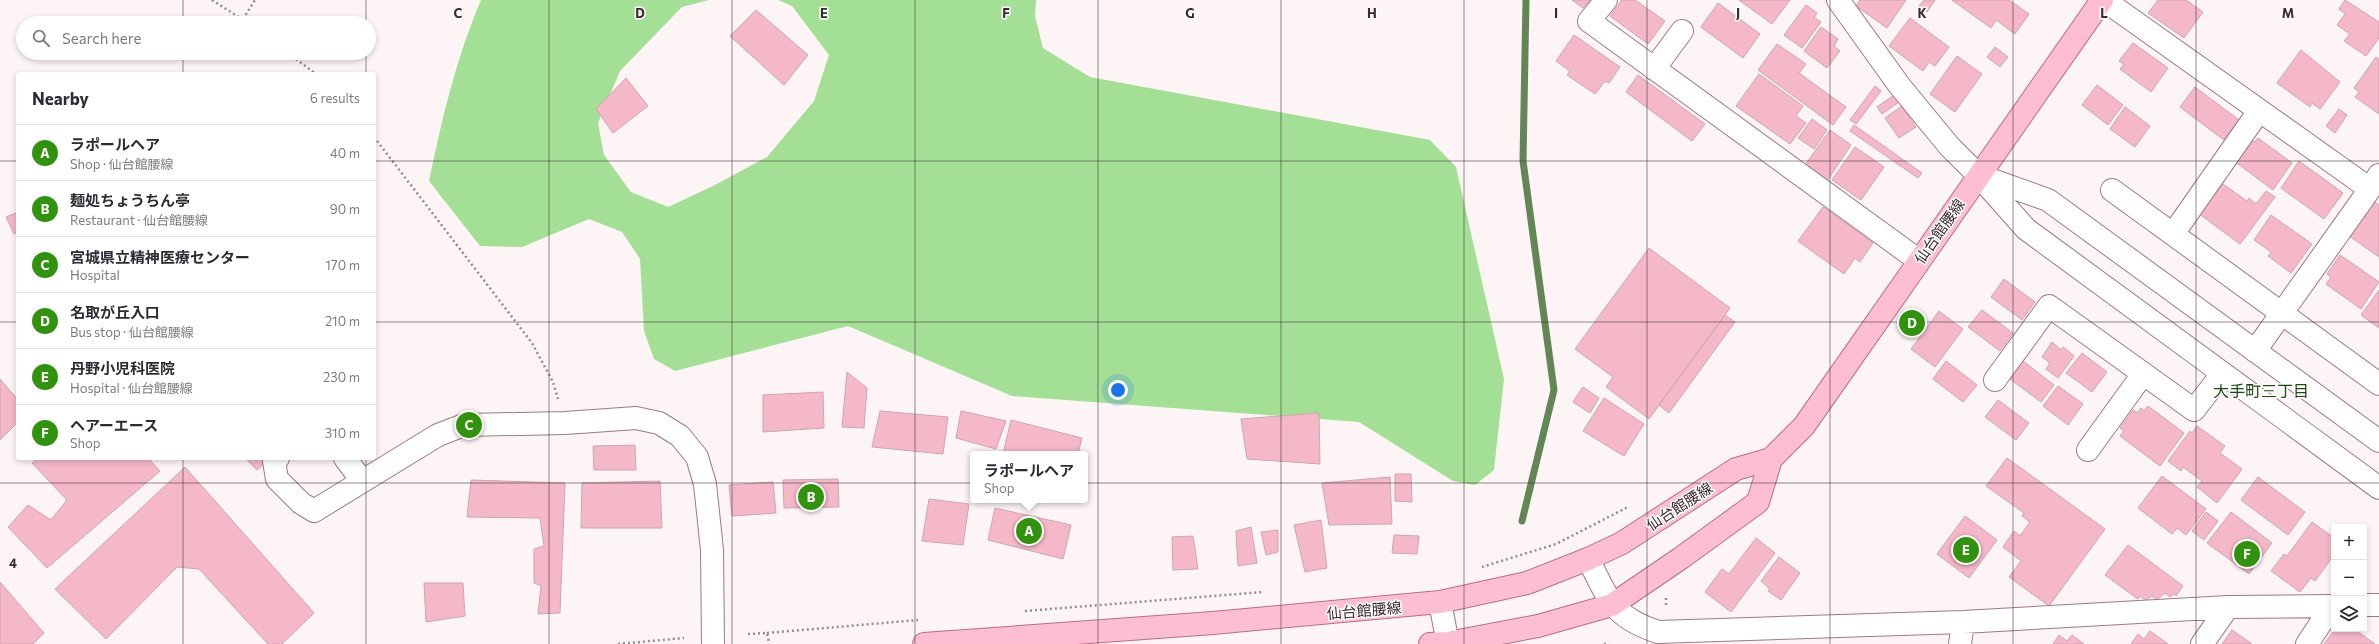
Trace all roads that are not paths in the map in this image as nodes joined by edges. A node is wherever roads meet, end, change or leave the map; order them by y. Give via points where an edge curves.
1 (1606, 0) edge
2 (1838, 0) edge
3 (2103, 0) edge
4 (1682, 31) dead end
5 (1654, 69) junction
6 (2260, 111) junction
7 (1978, 175) junction
8 (2374, 182) edge
9 (2112, 190) dead end
10 (2180, 224) dead end
11 (1918, 260) junction
12 (2282, 314) junction
13 (2255, 351) junction
14 (2144, 374) junction
15 (2222, 374) junction
16 (1995, 380) dead end
17 (2379, 384) edge
18 (2379, 441) edge
19 (2088, 450) dead end
20 (1771, 459) junction
21 (275, 460) edge
22 (346, 460) edge
23 (362, 481) junction
24 (2379, 488) edge
25 (1588, 559) junction
26 (1440, 602) junction
27 (1612, 605) junction
28 (2367, 605) edge
29 (2379, 605) edge
30 (2331, 606) edge
31 (2228, 607) junction
32 (2331, 609) edge
33 (1963, 622) junction
34 (713, 644) edge
35 (924, 644) edge
36 (1442, 644) edge
37 (1960, 644) edge
38 (2202, 644) edge
39 (2306, 644) edge

1 - 5 street via 1589,21
2 - 7 street via 1909,97 1949,146
3 - 6 street
3 - 7 main road, 仙台館腰線
4 - 5 street
5 - 11 street
6 - 8 street
6 - 10 street
7 - 11 main road, 仙台館腰線
7 - 13 street via 2048,200
7 - 15 street via 2026,229
8 - 12 street
9 - 12 street
11 - 20 main road, 仙台館腰線 via 1804,426
12 - 13 street
12 - 17 street
13 - 18 street
14 - 15 street via 2194,410
14 - 16 street via 2049,306
14 - 19 street
15 - 24 street
20 - 25 main road, 仙台館腰線 via 1736,468 1622,543
20 - 27 main road, 仙台館腰線 via 1758,502
21 - 23 street via 277,479 301,504 314,511
22 - 23 street
23 - 34 street via 438,435 464,425 636,418 659,423 680,436 697,457 705,484 712,550
25 - 26 main road, 仙台館腰線 via 1527,583
25 - 27 street
26 - 35 main road, 仙台館腰線 via 1213,623
26 - 36 street
27 - 33 street via 1636,624 1658,632
27 - 36 main road, 仙台館腰線 via 1538,626
28 - 29 street
30 - 31 street
31 - 33 street
31 - 38 street
32 - 39 street
33 - 37 street

